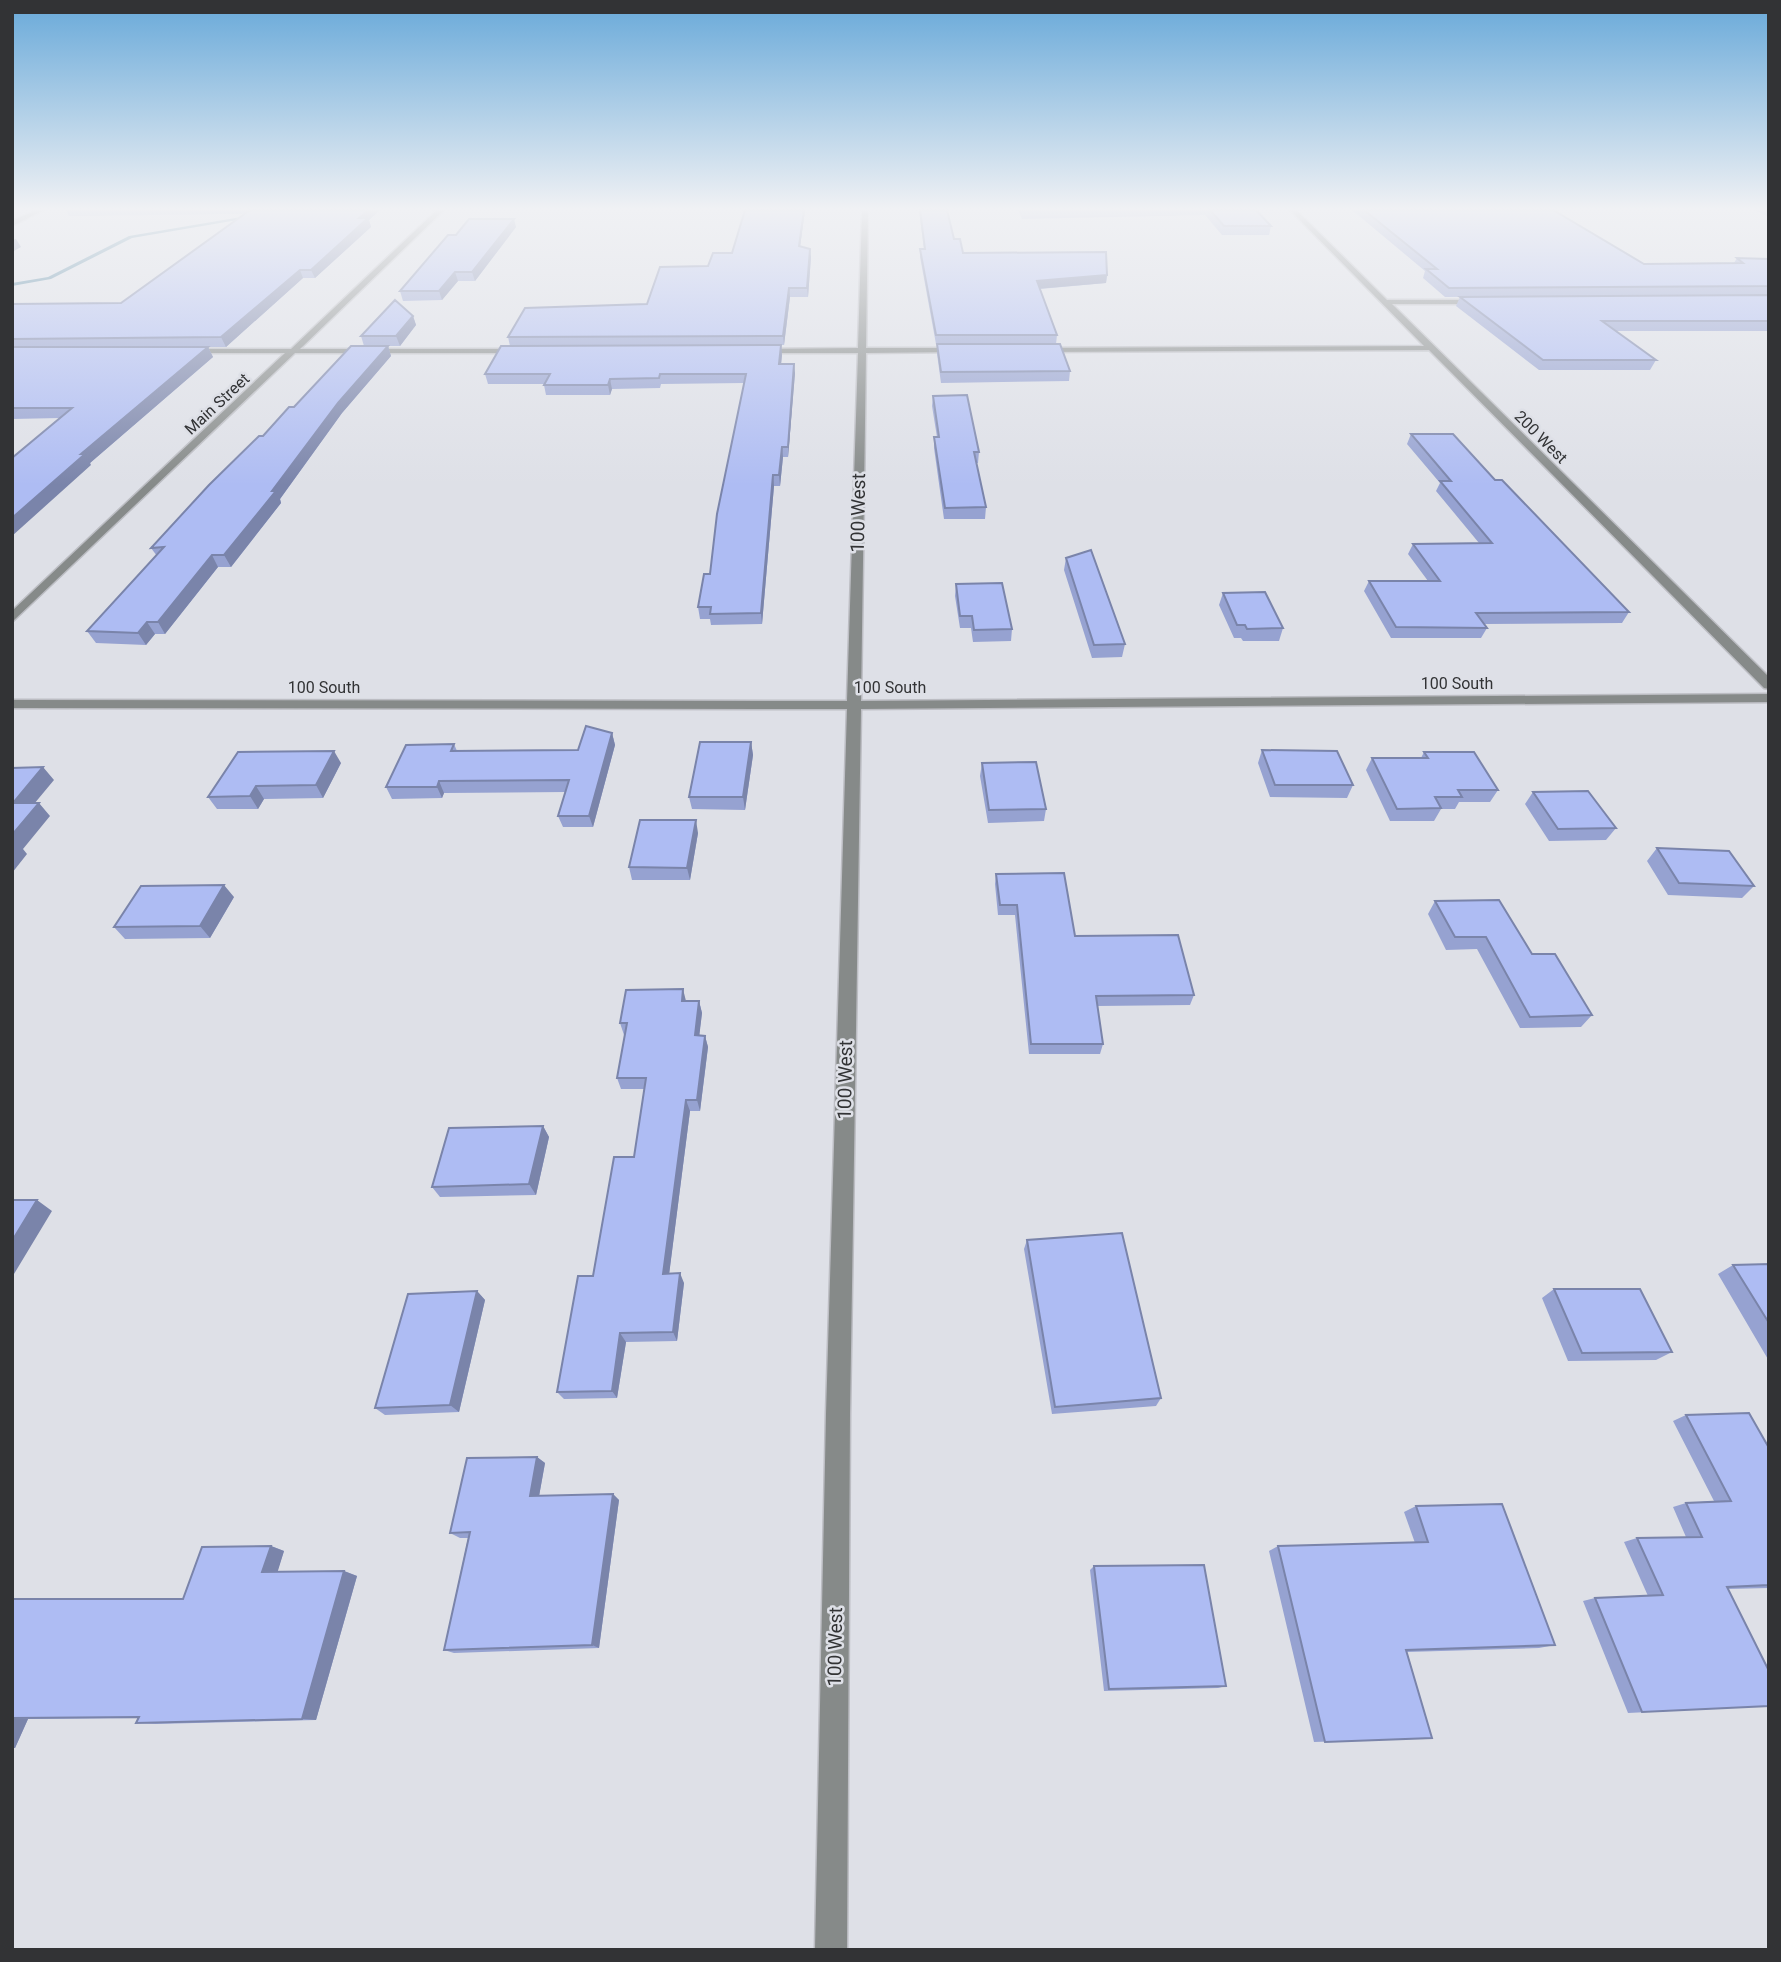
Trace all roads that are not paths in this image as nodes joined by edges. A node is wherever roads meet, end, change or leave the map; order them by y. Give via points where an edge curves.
1 (347, 302) edge
2 (863, 302) edge
3 (1384, 302) joint
4 (1498, 302) edge
5 (1429, 348) junction
6 (862, 350) junction
7 (967, 350) edge
8 (1023, 350) edge
9 (296, 351) junction
10 (530, 351) edge
11 (751, 351) edge
12 (179, 352) edge
13 (12, 618) edge
14 (1769, 685) edge
15 (1769, 698) edge
16 (12, 704) edge
17 (853, 705) junction
18 (831, 1950) edge

1 - 9 street, Main Street
2 - 6 street, 100 West
3 - 4 street
3 - 5 street, 200 West
5 - 8 street
5 - 14 street, 200 West
6 - 7 street
6 - 11 street
6 - 17 street, 100 West
9 - 10 street
9 - 12 street
9 - 13 street, Main Street
15 - 17 street, 100 South
16 - 17 street, 100 South
17 - 18 street, 100 West

